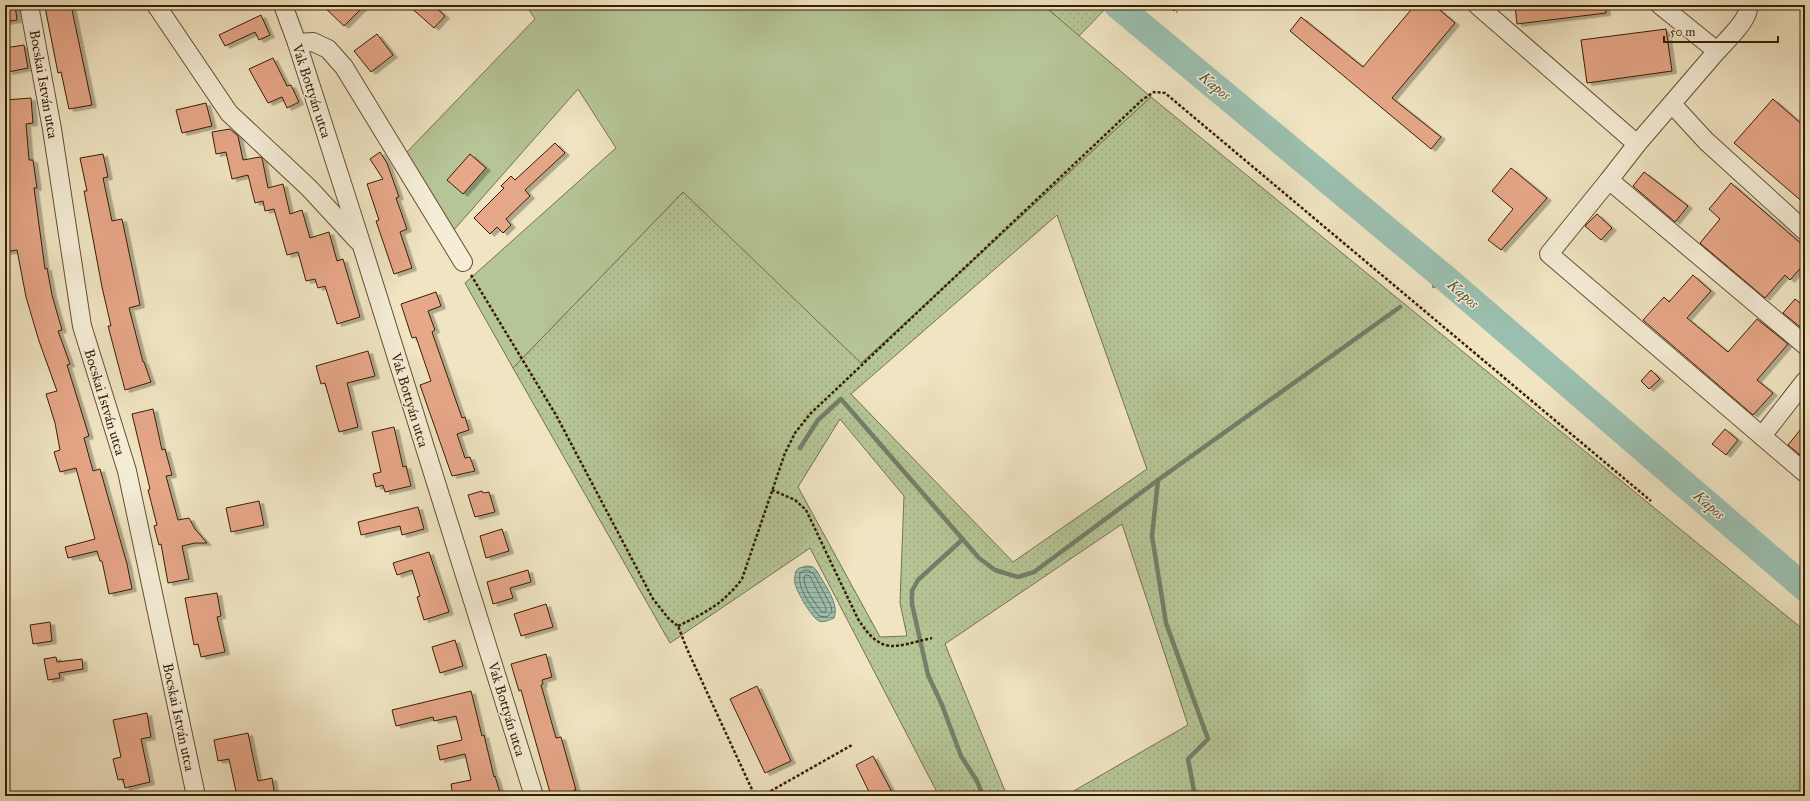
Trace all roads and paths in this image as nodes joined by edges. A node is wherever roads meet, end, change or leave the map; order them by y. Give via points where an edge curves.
1 (29, 5) edge
2 (156, 5) edge
3 (283, 5) edge
4 (1169, 5) edge
5 (1477, 5) edge
6 (1660, 5) edge
7 (1748, 5) edge
8 (1177, 12) dead end
9 (297, 43) junction
10 (1717, 51) junction
11 (1672, 104) junction
12 (1637, 144) junction
13 (1609, 180) junction
14 (1805, 231) edge
15 (362, 246) junction
16 (463, 262) joint
17 (1805, 345) edge
18 (1805, 381) edge
19 (1762, 436) junction
20 (1805, 473) edge
21 (772, 490) junction
22 (1651, 501) dead end
23 (678, 626) junction
24 (932, 638) dead end
25 (852, 745) dead end
26 (196, 796) edge
27 (534, 796) edge
28 (755, 796) edge
29 (762, 796) edge

1 - 26 street, Bocskai István utca via 52,129 82,326 127,471
2 - 15 street via 229,113 309,188
3 - 9 street, Vak Bottyán utca
4 - 8 path
5 - 12 street
6 - 10 street
7 - 10 street via 1749,10 1744,19
9 - 15 street, Vak Bottyán utca
9 - 16 street via 313,42 328,49 344,67
10 - 11 street
11 - 12 street
11 - 14 street via 1706,142
12 - 13 street
13 - 17 street
13 - 19 street via 1549,254
15 - 27 street, Vak Bottyán utca
16 - 23 path via 556,415 654,599 669,619
18 - 19 street
19 - 20 street
21 - 22 path via 785,453 795,433 810,414 1142,100 1154,92 1165,94
21 - 23 path via 742,579 730,595 702,615
21 - 24 path via 795,500 806,510 858,619 869,635 880,644 894,646
23 - 28 path
25 - 29 path

